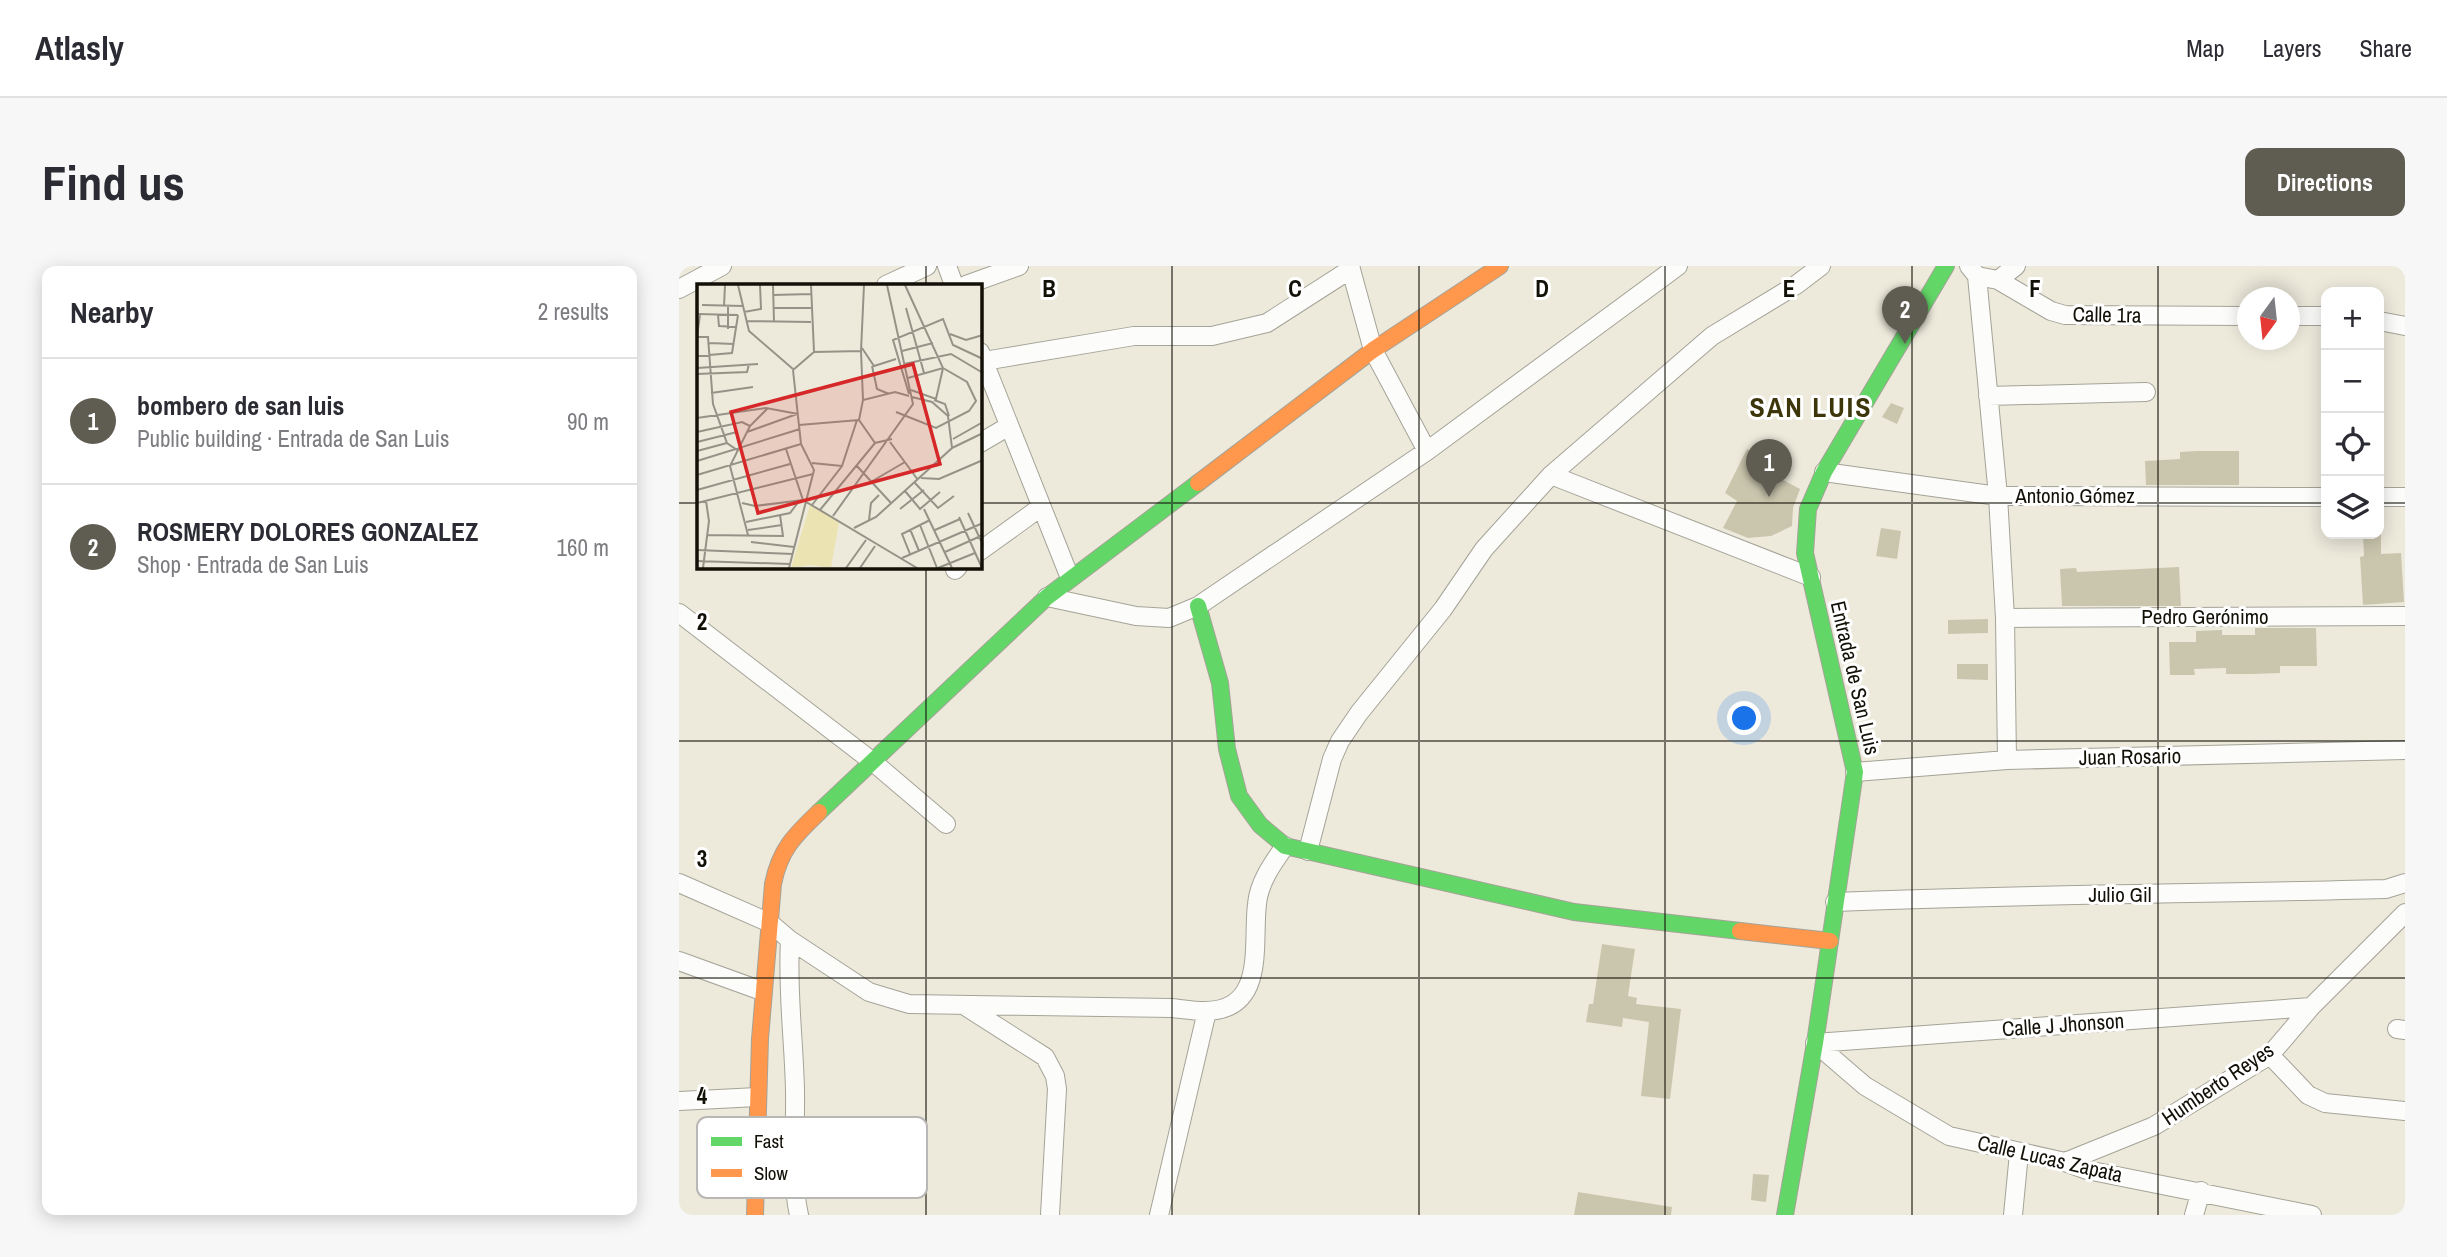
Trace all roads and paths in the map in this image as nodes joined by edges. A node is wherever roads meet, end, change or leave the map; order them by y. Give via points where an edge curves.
1 (722, 266) edge
2 (927, 266) edge
3 (947, 266) edge
4 (1019, 266) edge
5 (1500, 266) edge
6 (1678, 266) edge
7 (1821, 266) edge
8 (1946, 266) edge
9 (2016, 266) edge
10 (1350, 268) edge
11 (1973, 271) edge
12 (1999, 280) junction
13 (888, 284) edge
14 (954, 284) edge
15 (969, 284) edge
16 (679, 289) edge
17 (2237, 316) edge
18 (2300, 316) edge
19 (2321, 316) edge
20 (2384, 322) edge
21 (2405, 326) edge
22 (1373, 350) junction
23 (982, 357) edge
24 (2146, 392) dead end
25 (1988, 396) junction
26 (1009, 426) junction
27 (982, 442) edge
28 (1427, 451) junction
29 (1824, 472) junction
30 (1551, 475) junction
31 (1998, 496) junction
32 (2321, 496) edge
33 (2384, 497) edge
34 (2405, 497) edge
35 (1041, 507) junction
36 (982, 550) edge
37 (1811, 577) junction
38 (1070, 578) junction
39 (1047, 597) junction
40 (1198, 606) junction
41 (679, 612) edge
42 (2405, 616) edge
43 (2005, 618) junction
44 (2405, 750) edge
45 (2007, 760) junction
46 (873, 762) junction
47 (1856, 772) junction
48 (946, 824) dead end
49 (1285, 846) junction
50 (1308, 851) junction
51 (679, 883) edge
52 (2405, 883) edge
53 (1835, 902) junction
54 (2405, 912) edge
55 (770, 923) junction
56 (790, 940) junction
57 (1830, 941) junction
58 (679, 961) edge
59 (762, 991) junction
60 (965, 1005) junction
61 (2311, 1007) junction
62 (1207, 1011) junction
63 (1815, 1043) junction
64 (2270, 1055) junction
65 (757, 1097) junction
66 (679, 1101) edge
67 (2405, 1111) edge
68 (757, 1117) edge
69 (795, 1117) edge
70 (2019, 1153) junction
71 (2066, 1162) junction
72 (2201, 1191) junction
73 (1050, 1215) edge
74 (1159, 1215) edge
75 (1785, 1215) edge
76 (2013, 1215) edge
77 (2194, 1215) edge
78 (2312, 1215) edge

1 - 16 street
2 - 13 street
3 - 14 street
4 - 15 street
5 - 22 street
6 - 28 street
7 - 30 street via 1712,336
8 - 29 street, Entrada de San Luis
9 - 12 street
10 - 22 street
10 - 23 street via 1267,323 1212,336 1133,336
11 - 12 street, Calle 1ra
11 - 25 street
12 - 17 street, Calle 1ra via 2064,315
18 - 19 street
20 - 21 street
22 - 28 street
22 - 38 street
23 - 26 street
24 - 25 street
25 - 31 street
26 - 27 street
26 - 35 street
28 - 40 street
29 - 31 street, Antonio Gómez
29 - 37 street, Entrada de San Luis via 1808,509 1805,553
30 - 37 street
30 - 50 street via 1484,549 1443,609 1359,713 1332,759
31 - 32 street, Antonio Gómez
31 - 43 street
33 - 34 street
35 - 36 street
35 - 38 street
37 - 47 street, Entrada de San Luis
38 - 39 street
39 - 40 street via 1136,616 1169,618
39 - 46 street
40 - 49 street via 1220,683 1227,749 1239,796 1260,825
41 - 46 street
42 - 43 street, Pedro Gerónimo
43 - 45 street
44 - 45 street, Juan Rosario
45 - 47 street, Juan Rosario
46 - 48 street
46 - 55 street via 792,837 779,855 771,886
47 - 53 street, Entrada de San Luis
49 - 50 street
49 - 62 street via 1266,873 1257,902 1253,978 1241,998
50 - 57 street via 1574,912
51 - 55 street
52 - 53 street, Julio Gil via 2386,889
53 - 57 street, Entrada de San Luis
54 - 61 street, Humberto Reyes
55 - 56 street
55 - 59 street
56 - 60 street via 869,992 909,1004
56 - 69 street
57 - 63 street, Entrada de San Luis
58 - 59 street
59 - 65 street
60 - 62 street
60 - 73 street via 1045,1057 1055,1076
61 - 63 street, Calle J Jhonson
61 - 64 street, Humberto Reyes
62 - 74 street
63 - 70 street, Calle Lucas Zapata via 1864,1086 1949,1136
63 - 75 street, Entrada de San Luis
64 - 67 street via 2308,1095 2325,1102
64 - 71 street, Humberto Reyes via 2154,1126
65 - 66 street
65 - 68 street
70 - 71 street, Calle Lucas Zapata
70 - 76 street
71 - 72 street, Calle Lucas Zapata
72 - 77 street
72 - 78 street, Calle Lucas Zapata

